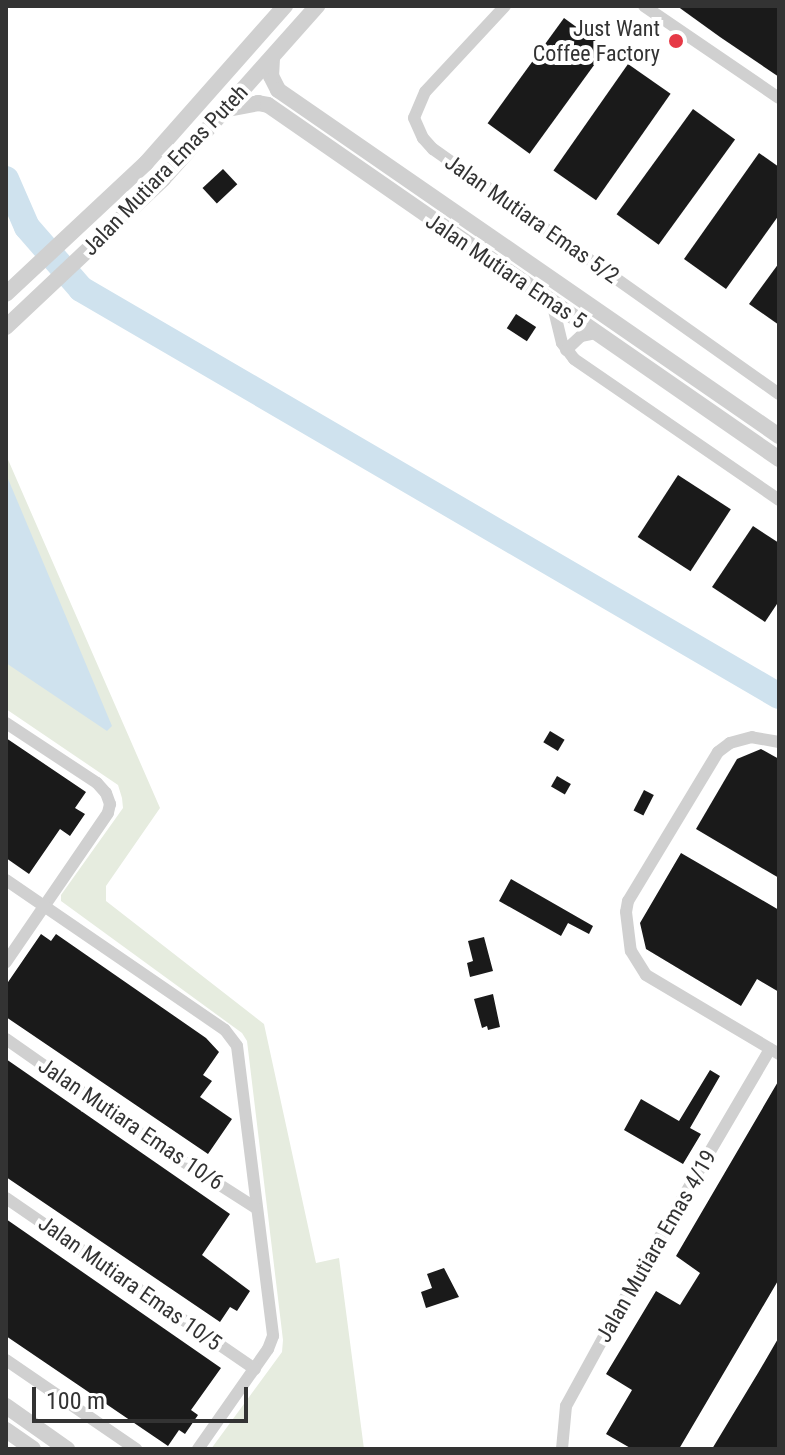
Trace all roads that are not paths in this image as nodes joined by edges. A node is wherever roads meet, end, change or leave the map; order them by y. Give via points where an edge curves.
1 (285, 6) edge
2 (317, 6) edge
3 (505, 6) edge
4 (644, 6) edge
5 (272, 58) junction
6 (779, 98) edge
7 (228, 109) junction
8 (6, 294) edge
9 (552, 302) junction
10 (6, 327) edge
11 (597, 333) junction
12 (566, 350) junction
13 (779, 394) edge
14 (779, 436) edge
15 (779, 459) edge
16 (779, 500) edge
17 (6, 723) edge
18 (779, 742) edge
19 (6, 880) edge
20 (45, 906) junction
21 (6, 962) edge
22 (6, 1039) edge
23 (775, 1051) edge
24 (6, 1198) edge
25 (256, 1208) junction
26 (6, 1360) edge
27 (255, 1369) junction
28 (6, 1406) edge
29 (6, 1430) edge
30 (33, 1449) edge
31 (67, 1449) edge
32 (136, 1449) edge
33 (198, 1449) edge
34 (562, 1449) edge

1 - 8 street, Jalan Mutiara Emas Puteh via 146,163
2 - 5 street, Jalan Mutiara Emas Puteh
3 - 13 street, Jalan Mutiara Emas 5/2 via 425,92 414,118 423,138
4 - 6 street
5 - 7 street, Jalan Mutiara Emas Puteh
5 - 14 street, Jalan Mutiara Emas 5 via 272,83 278,90
7 - 9 street, Jalan Mutiara Emas 5 via 268,105
7 - 10 street, Jalan Mutiara Emas Puteh via 163,179
9 - 11 street, Jalan Mutiara Emas 5
9 - 12 street
11 - 12 street via 581,336
11 - 15 street, Jalan Mutiara Emas 5
12 - 16 street, Jalan Mutiara Emas 5
17 - 20 street via 97,783 108,796 108,813
18 - 23 street via 744,738 718,752 628,901 629,941 646,975
19 - 20 street
20 - 21 street
20 - 25 street via 225,1030 237,1046
22 - 25 street, Jalan Mutiara Emas 10/6
23 - 34 street, Jalan Mutiara Emas 4/19 via 641,1269 566,1406
24 - 27 street, Jalan Mutiara Emas 10/5
25 - 27 street via 273,1336
26 - 32 street
27 - 33 street
28 - 31 street
29 - 30 street

